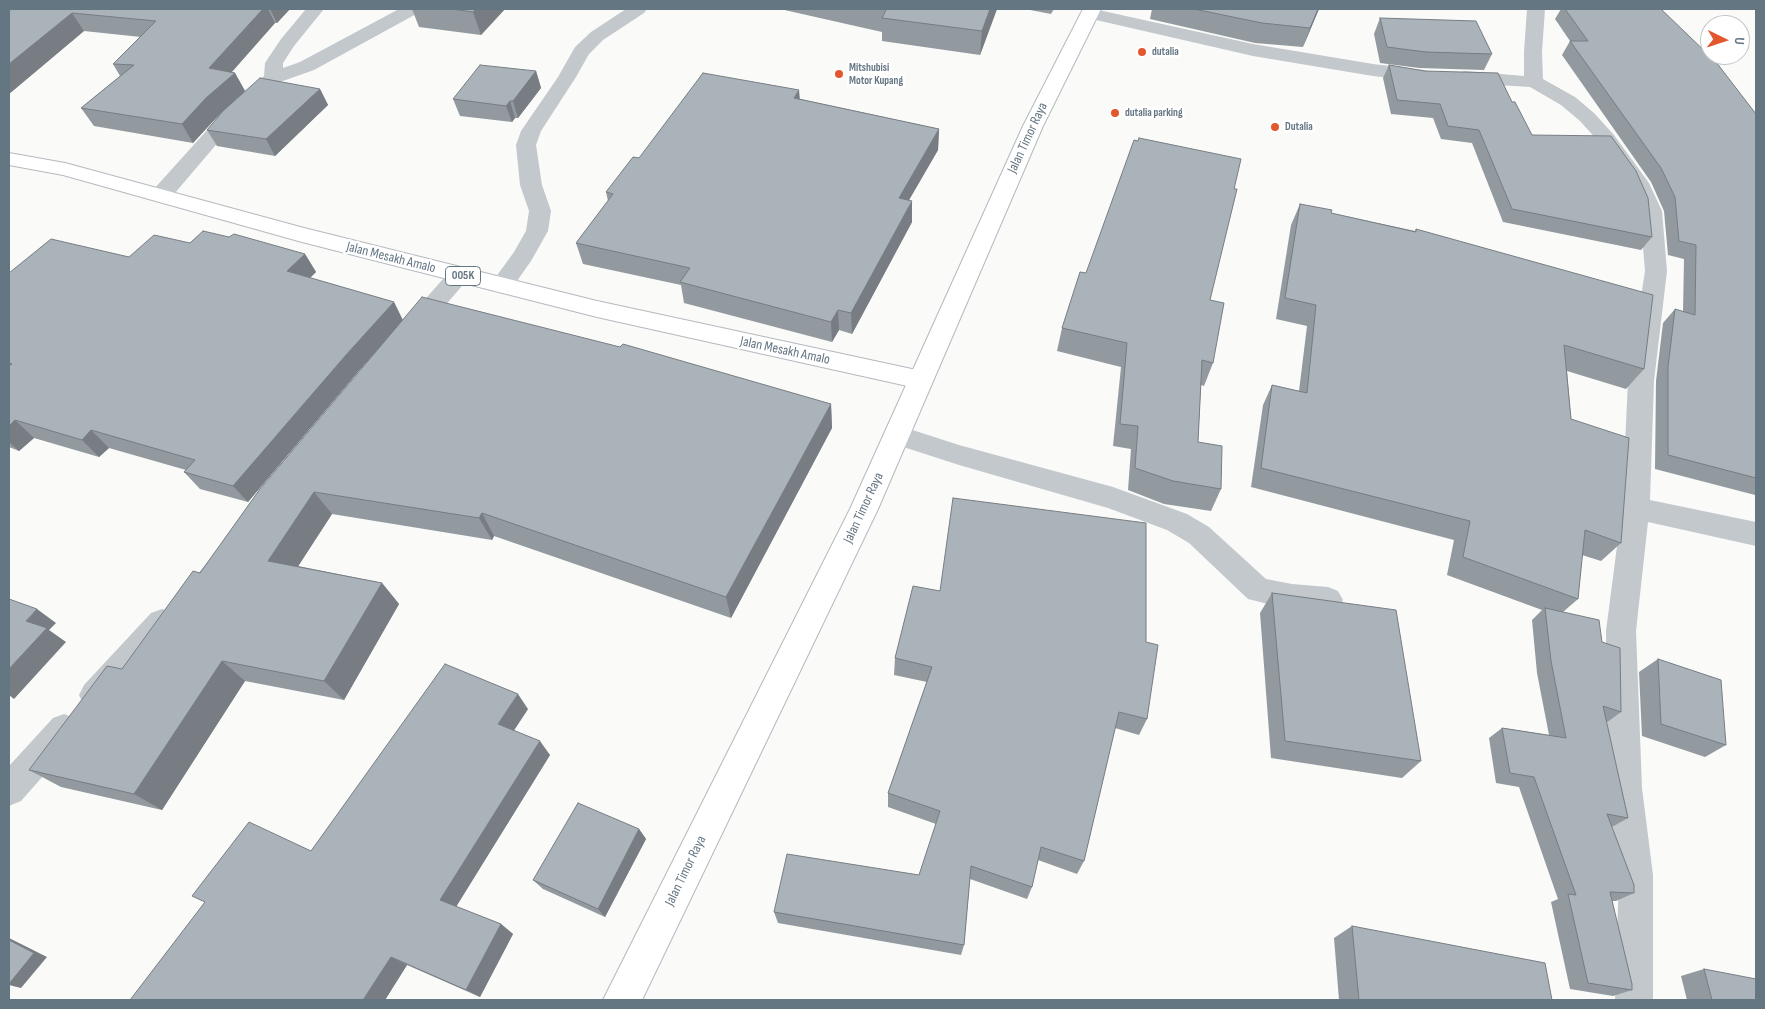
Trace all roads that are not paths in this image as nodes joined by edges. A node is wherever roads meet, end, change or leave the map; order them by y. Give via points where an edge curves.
1 (316, 9) edge
2 (412, 9) edge
3 (638, 9) edge
4 (1536, 9) edge
5 (1091, 11) edge
6 (273, 78) junction
7 (1534, 82) junction
8 (9, 159) edge
9 (161, 196) junction
10 (459, 275) junction
11 (502, 285) junction
12 (393, 351) edge
13 (921, 380) junction
14 (897, 435) junction
15 (1636, 508) junction
16 (1756, 534) edge
17 (1328, 600) edge
18 (181, 601) edge
19 (9, 790) edge
20 (622, 1000) edge
21 (1634, 1000) edge

1 - 6 street via 274,63
2 - 6 street via 307,66
3 - 11 street via 597,36 581,52 531,131 526,145 531,185 540,211 537,232
4 - 7 street
5 - 7 street via 1253,50 1373,70 1419,76
5 - 13 main road, Jalan Timor Raya via 1033,126
6 - 9 street via 225,122
7 - 15 street via 1568,101 1588,117 1638,183 1651,210 1656,271 1641,382
8 - 9 main road, Jalan Mesakh Amalo / 005K via 65,169
9 - 10 main road, Jalan Mesakh Amalo / 005K
10 - 11 main road, Jalan Mesakh Amalo / 005K
10 - 12 street
11 - 13 main road, Jalan Mesakh Amalo / 005K via 722,338
13 - 14 main road, Jalan Timor Raya
14 - 17 street via 1113,498 1177,522 1199,534 1258,590
14 - 20 main road, Jalan Timor Raya via 864,509
15 - 16 street
15 - 21 street via 1621,632 1625,788 1636,875
18 - 19 street

